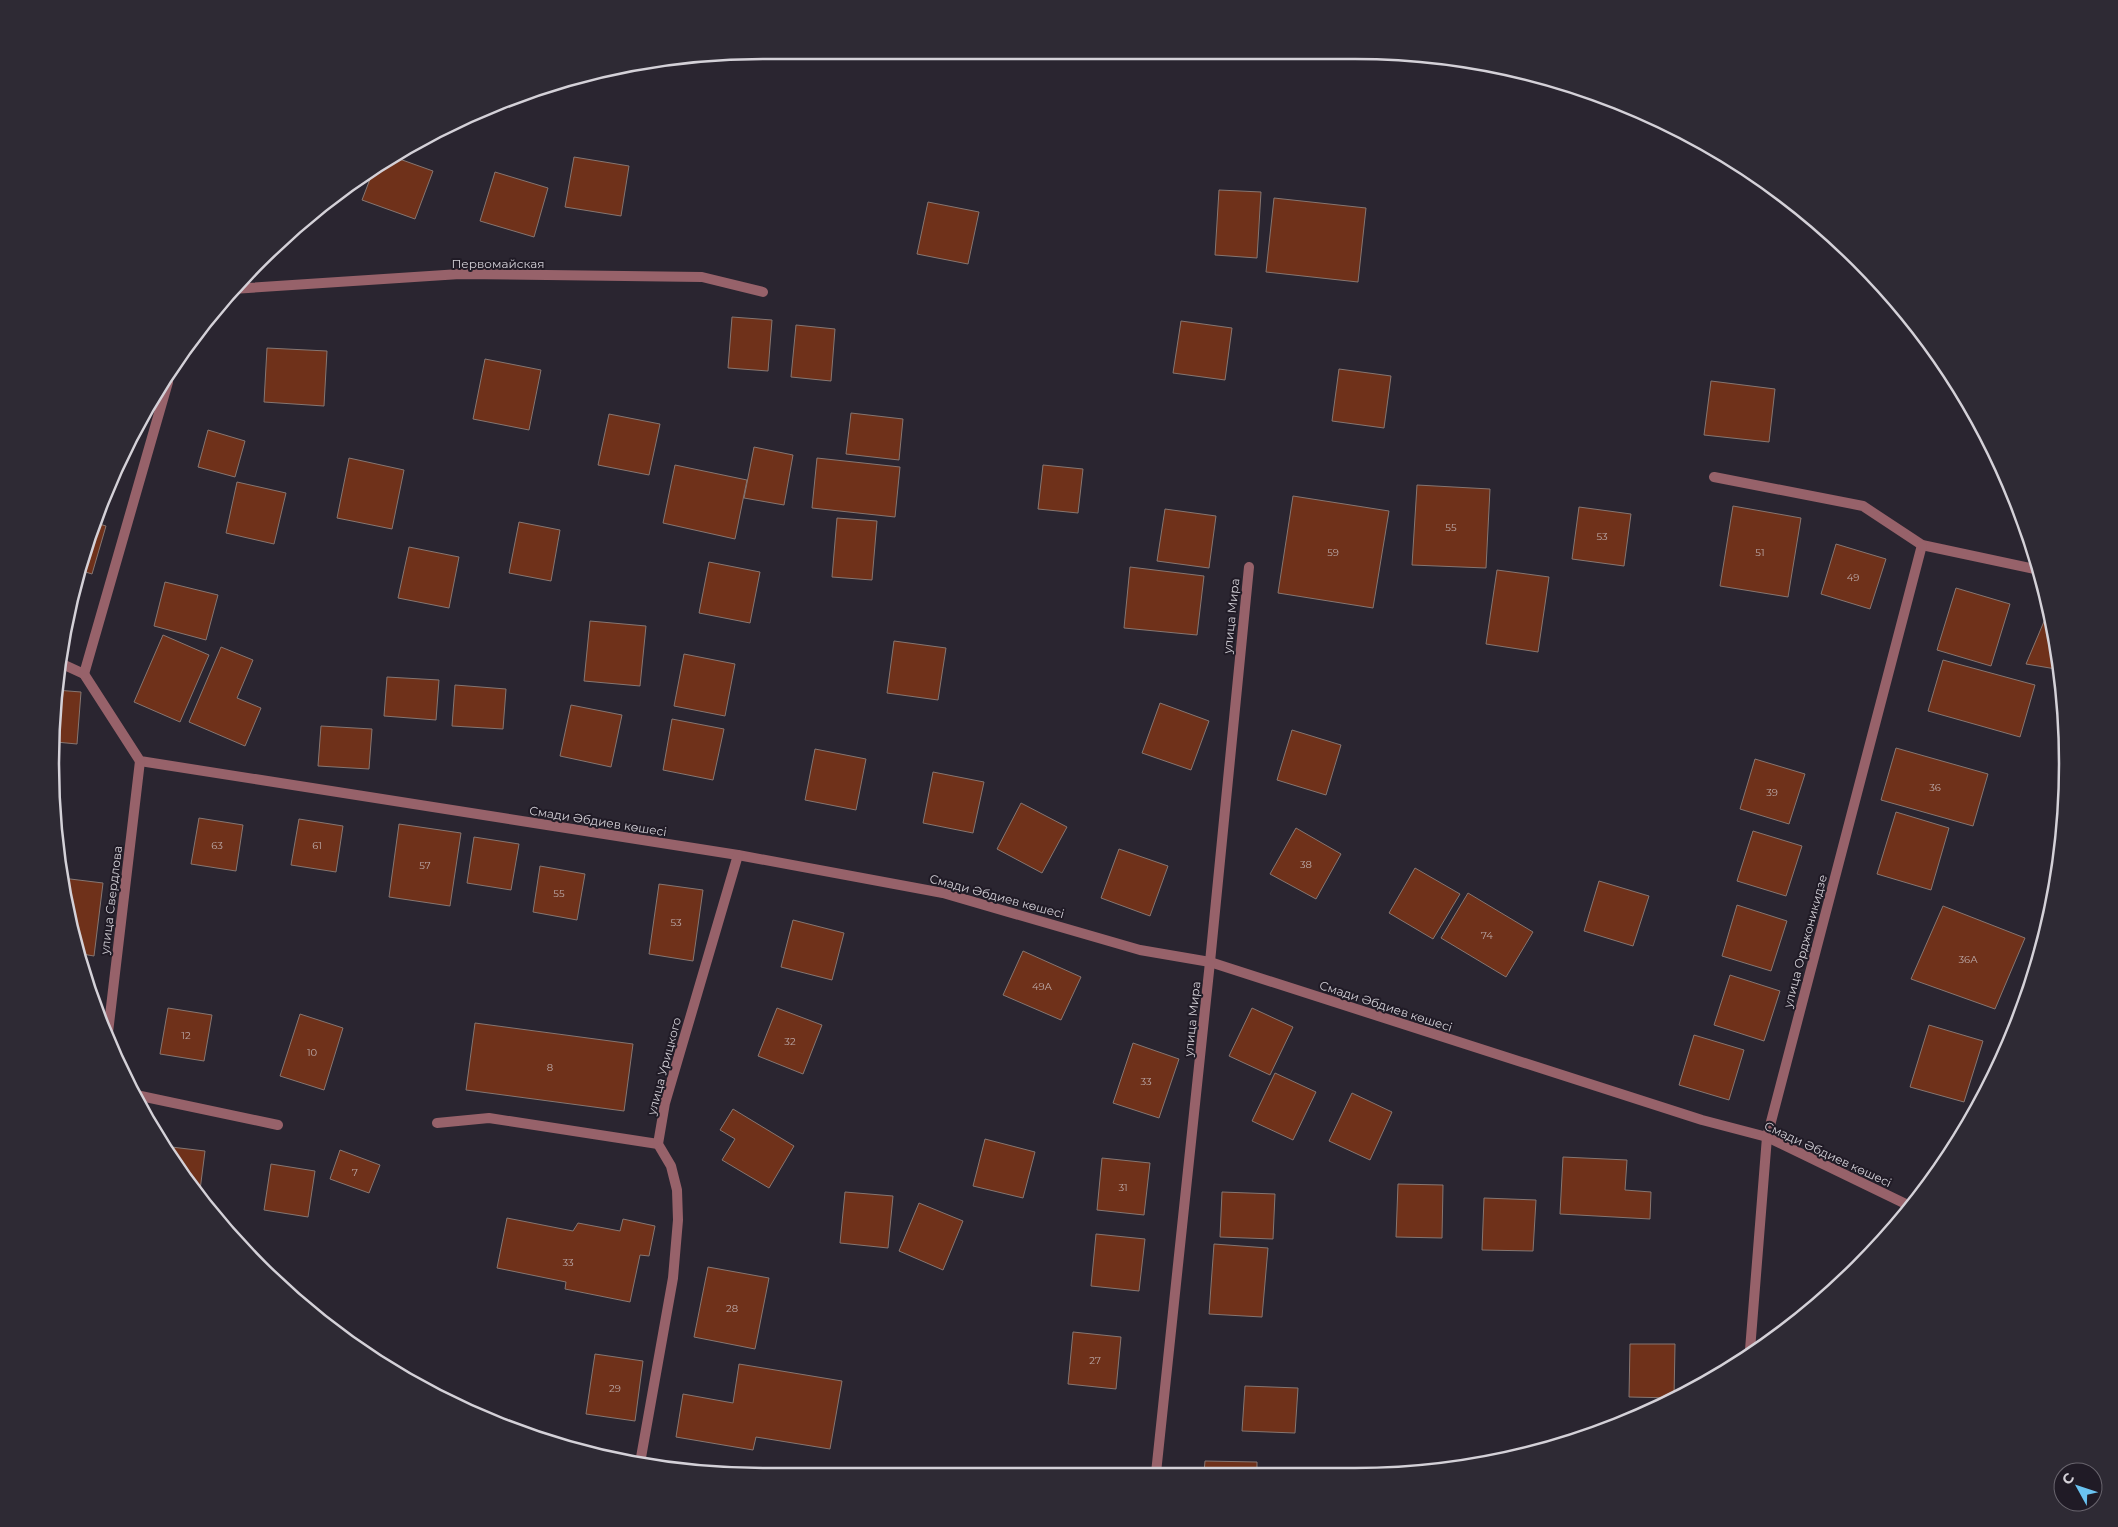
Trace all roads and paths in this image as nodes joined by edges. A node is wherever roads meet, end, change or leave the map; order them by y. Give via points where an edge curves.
1 (244, 288) edge
2 (763, 292) dead end
3 (165, 392) edge
4 (1714, 476) dead end
5 (1922, 544) junction
6 (1249, 567) dead end
7 (2031, 568) edge
8 (66, 666) edge
9 (84, 674) junction
10 (140, 761) junction
11 (738, 855) junction
12 (1210, 962) junction
13 (109, 1025) edge
14 (143, 1097) edge
15 (437, 1123) dead end
16 (278, 1124) dead end
17 (1767, 1137) junction
18 (658, 1144) junction
19 (1905, 1204) edge
20 (1750, 1346) edge
21 (641, 1457) edge
22 (1157, 1468) edge

1 - 2 street, Первомайская via 460,274 702,277
3 - 9 street
4 - 5 street via 1863,506
5 - 7 street
5 - 17 street, улица Орджоникидзе
6 - 12 street, улица Мира
8 - 9 street
9 - 10 street
10 - 11 street, Смади Әбдиев көшесі
10 - 13 street, улица Свердлова
11 - 12 street, Смади Әбдиев көшесі via 943,893 1140,950
11 - 18 street, улица Урицкого via 665,1103
12 - 17 street, Смади Әбдиев көшесі via 1702,1120
12 - 22 street, улица Мира
14 - 16 street
15 - 18 street via 489,1118
17 - 19 street, Смади Әбдиев көшесі
17 - 20 street, улица Орджоникидзе
18 - 21 street via 671,1166 677,1190 678,1220 673,1278

